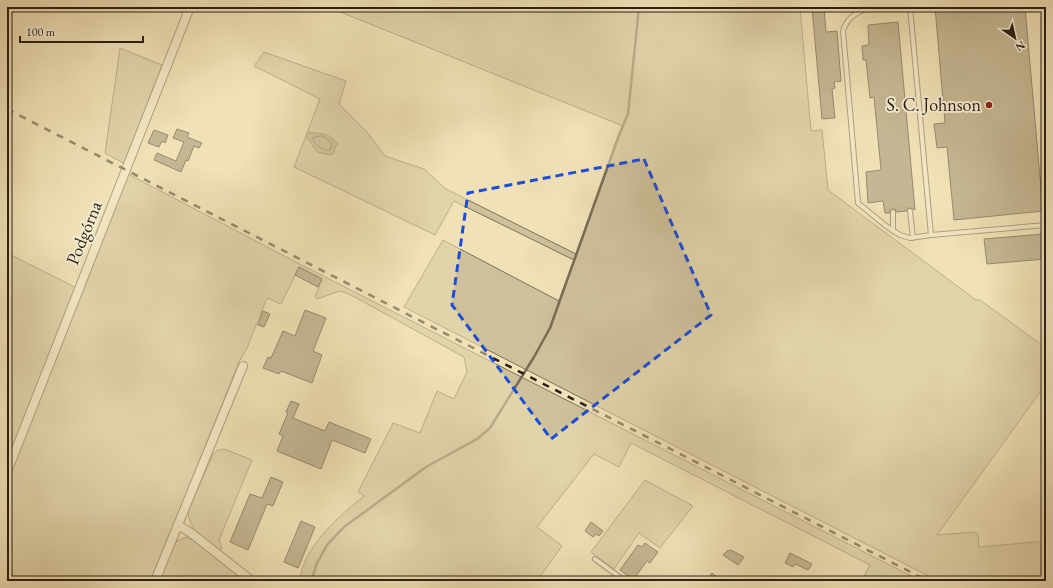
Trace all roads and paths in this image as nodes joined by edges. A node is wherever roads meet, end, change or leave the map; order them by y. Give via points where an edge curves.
1 (190, 7) edge
2 (877, 7) edge
3 (910, 7) edge
4 (910, 211) dead end
5 (893, 212) dead end
6 (1046, 225) edge
7 (893, 231) junction
8 (931, 235) junction
9 (913, 238) junction
10 (243, 366) dead end
11 (7, 472) edge
12 (178, 525) junction
13 (595, 560) dead end
14 (155, 581) edge
15 (252, 581) edge
16 (625, 581) edge

1 - 11 street, Podgórna
2 - 7 lane via 865,9 851,17 843,32 858,202
3 - 8 lane
4 - 9 lane
5 - 7 lane
6 - 8 lane
7 - 9 lane
8 - 9 lane
10 - 12 street
12 - 14 street
12 - 15 street
13 - 16 lane

